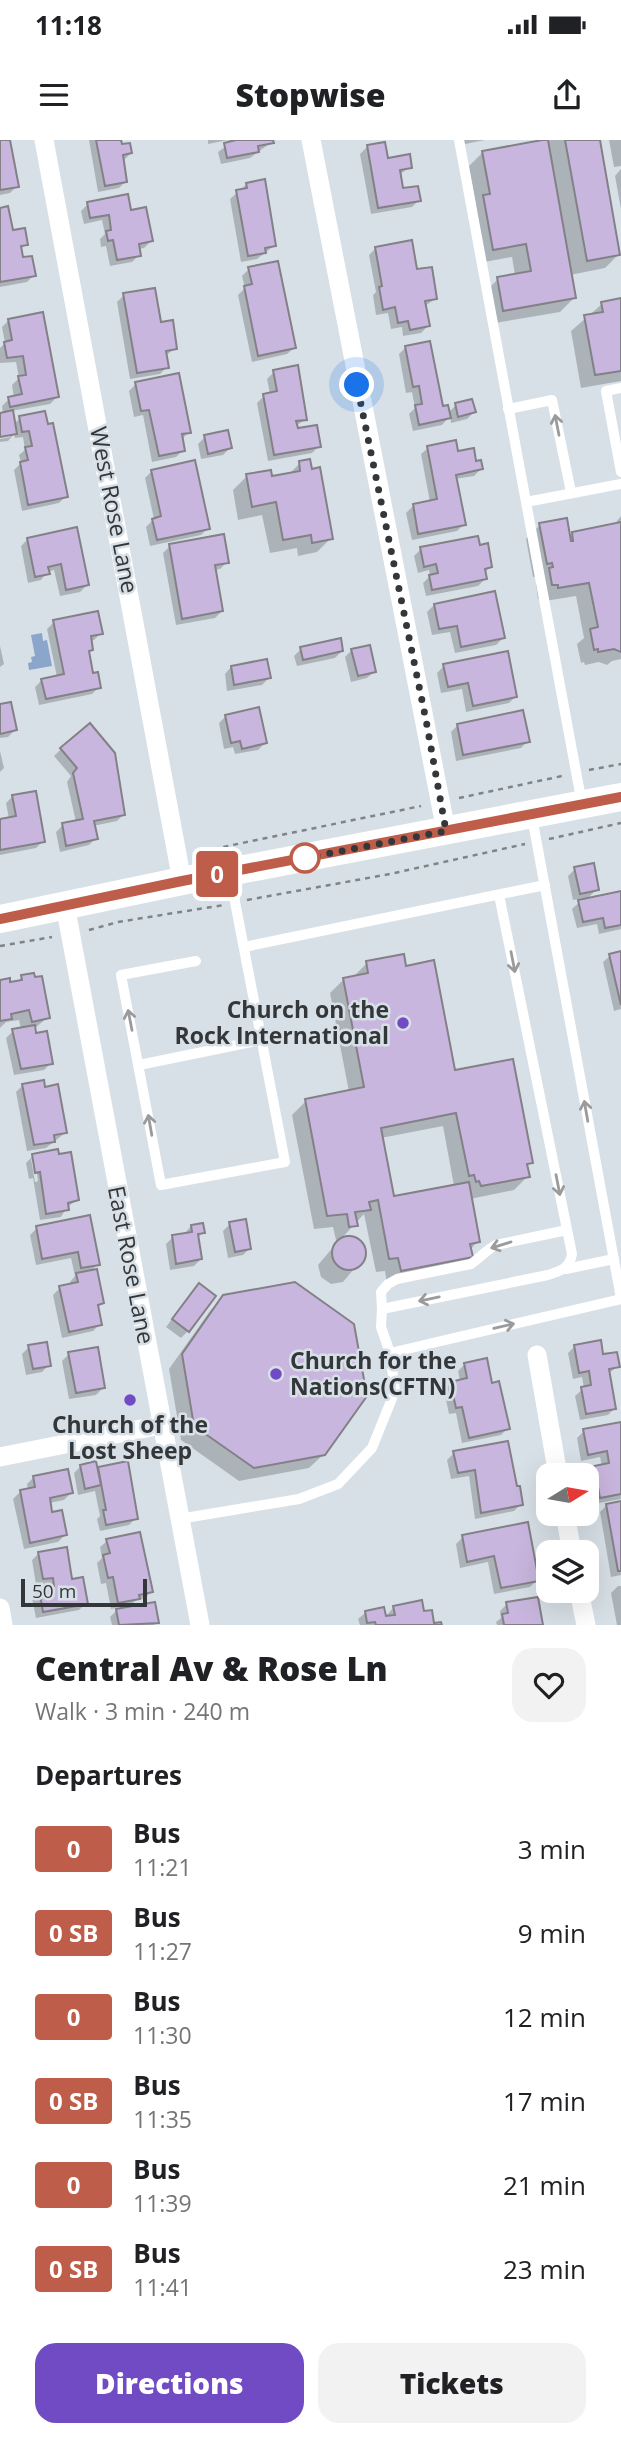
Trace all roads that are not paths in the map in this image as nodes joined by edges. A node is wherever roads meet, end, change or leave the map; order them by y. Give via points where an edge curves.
1 (44, 140) edge
2 (311, 140) edge
3 (459, 140) edge
4 (621, 388) edge
5 (508, 409) junction
6 (621, 472) edge
7 (621, 484) edge
8 (570, 492) junction
9 (526, 502) junction
10 (621, 797) edge
11 (582, 804) junction
12 (534, 828) junction
13 (446, 831) junction
14 (188, 870) junction
15 (233, 871) junction
16 (545, 885) junction
17 (499, 895) junction
18 (65, 905) junction
19 (0, 919) edge
20 (244, 947) junction
21 (196, 961) dead end
22 (262, 1040) junction
23 (139, 1065) junction
24 (567, 1230) junction
25 (614, 1259) junction
26 (566, 1269) junction
27 (621, 1298) edge
28 (382, 1309) junction
29 (390, 1353) junction
30 (537, 1355) dead end
31 (161, 1425) junction
32 (0, 1457) edge
33 (556, 1463) edge
34 (179, 1519) junction
35 (581, 1603) edge
36 (0, 1608) edge
37 (3, 1625) edge
38 (200, 1625) edge
39 (586, 1625) edge

1 - 14 street, West Rose Lane
2 - 13 street
3 - 5 lane
4 - 6 lane via 606,391
8 -> 5 lane via 552,400
5 - 9 lane
7 - 8 lane
8 - 9 lane
9 - 11 lane
10 - 11 main road
11 - 12 main road
12 - 13 main road
12 - 16 lane
13 - 15 main road
14 - 15 main road
14 - 18 main road
15 - 20 lane
16 - 17 lane
25 -> 16 lane
17 - 20 lane
17 -> 24 lane
18 - 19 main road
18 - 31 street, East Rose Lane
20 - 22 lane
23 -> 21 lane via 121,975
22 - 23 lane
22 -> 23 lane via 285,1162 162,1185
24 - 26 lane via 572,1254
24 -> 28 lane via 496,1245 471,1264 397,1279 381,1292
25 - 26 lane
25 - 27 lane
26 -> 28 lane
29 -> 27 lane
28 - 29 lane via 381,1327
29 - 34 lane via 395,1391 372,1448 338,1484 299,1499
30 - 33 street
31 - 32 street
31 - 34 street, East Rose Lane
34 - 38 street, East Rose Lane
35 - 39 street
36 - 37 street

